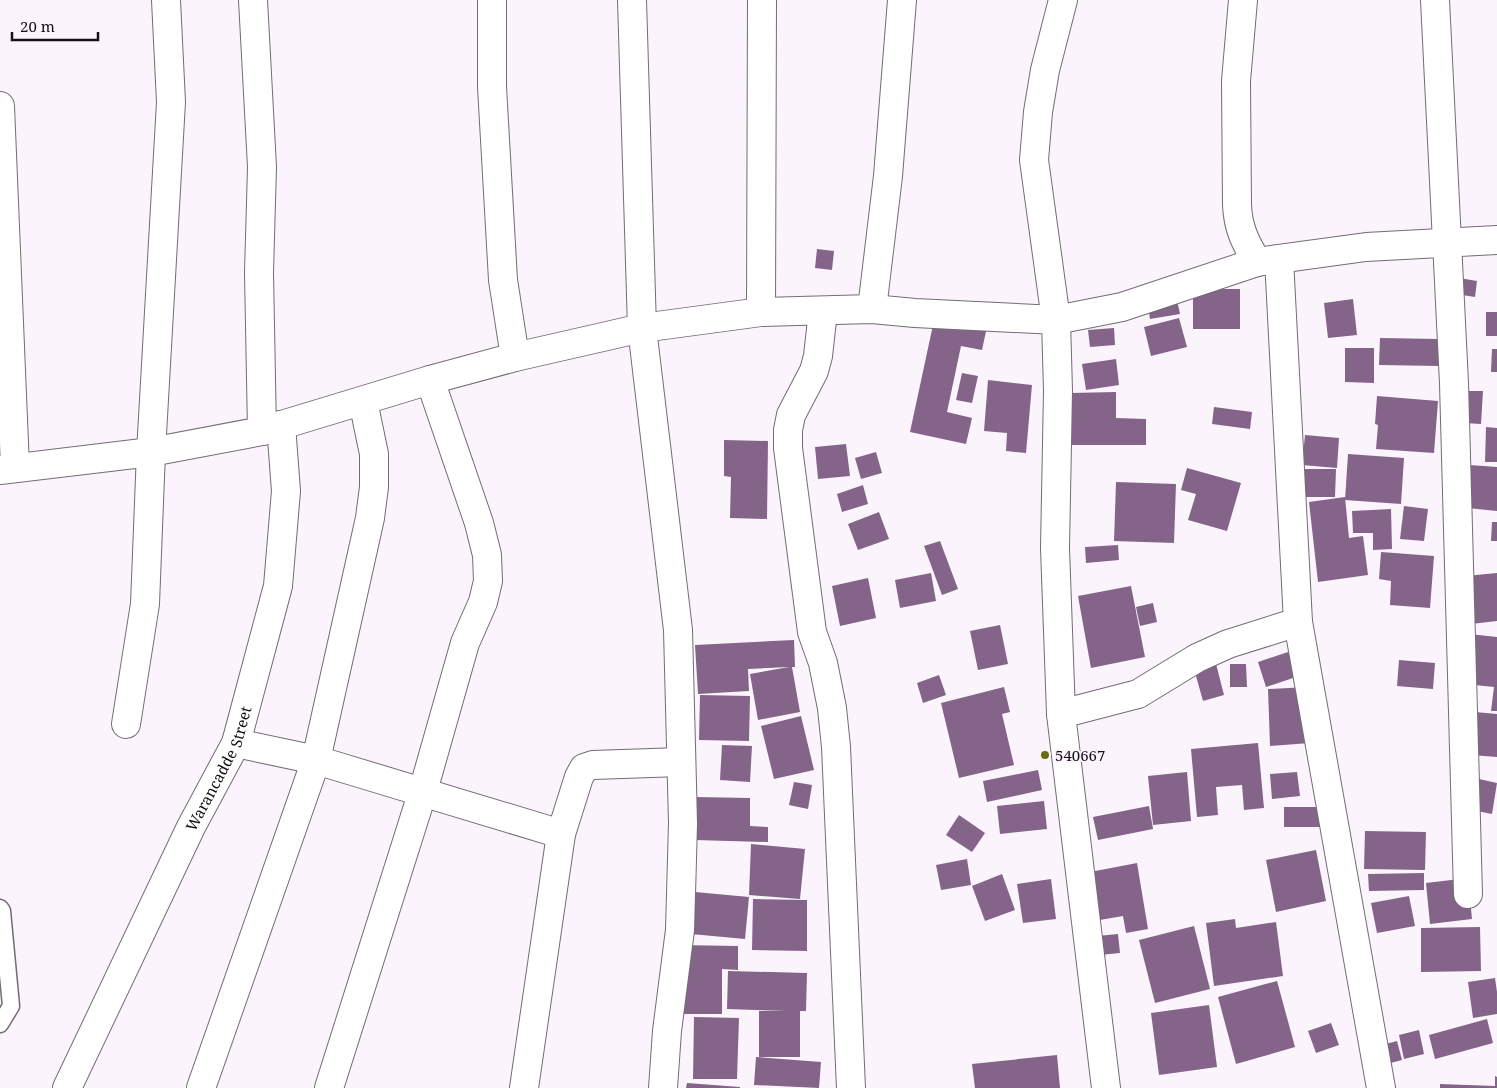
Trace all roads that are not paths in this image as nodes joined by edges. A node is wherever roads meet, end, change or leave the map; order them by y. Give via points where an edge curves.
1 (166, 0) edge
2 (253, 0) edge
3 (492, 0) edge
4 (632, 0) edge
5 (762, 0) edge
6 (902, 0) edge
7 (1063, 0) edge
8 (1243, 0) edge
9 (1434, 0) edge
10 (0, 106) edge
11 (1497, 240) edge
12 (1446, 243) junction
13 (1268, 260) junction
14 (872, 309) junction
15 (823, 311) junction
16 (761, 312) junction
17 (1056, 320) junction
18 (642, 328) junction
19 (515, 357) junction
20 (430, 380) junction
21 (363, 401) junction
22 (271, 428) junction
23 (151, 452) junction
24 (7, 468) edge
25 (1298, 622) junction
26 (1061, 714) junction
27 (126, 724) dead end
28 (236, 743) junction
29 (316, 760) junction
30 (681, 762) junction
31 (423, 791) junction
32 (561, 834) junction
33 (1468, 894) dead end
34 (0, 908) edge
35 (0, 1024) edge
36 (67, 1088) edge
37 (201, 1088) edge
38 (329, 1088) edge
39 (524, 1088) edge
40 (663, 1088) edge
41 (851, 1088) edge
42 (1106, 1088) edge
43 (1381, 1088) edge

1 - 23 street via 171,102
2 - 22 street, Warancadde Street via 262,167 259,273
3 - 19 street via 492,87 503,280
4 - 18 street
5 - 16 street
6 - 14 street via 888,176
7 - 17 street via 1045,70 1034,160
8 - 13 street via 1236,82 1236,205 1244,240
9 - 12 street
10 - 24 street
11 - 12 street
12 - 13 street via 1366,247
12 - 33 street via 1454,393
13 - 17 street via 1122,307
13 - 25 street
14 - 15 street
14 - 17 street
15 - 16 street
15 - 41 street via 818,356 814,371 791,415 788,448 812,632 823,663 836,746
16 - 18 street
17 - 26 street via 1058,391 1054,548
18 - 19 street
18 - 30 street via 678,630
19 - 20 street
20 - 21 street
20 - 31 street via 479,523 487,555 488,581 483,602 465,643
21 - 22 street
21 - 29 street via 374,454 370,518
22 - 23 street
22 - 28 street, Warancadde Street via 286,491 278,586
23 - 24 street
23 - 27 street via 145,604
25 - 26 street via 1228,644 1138,694
25 - 43 street
26 - 42 street
28 - 29 street
28 - 36 street, Warancadde Street via 191,827
29 - 31 street
29 - 37 street
30 - 32 street via 592,765 584,768 578,777
30 - 40 street via 680,930
31 - 32 street
31 - 38 street
32 - 39 street
34 - 35 lane via 11,1006

